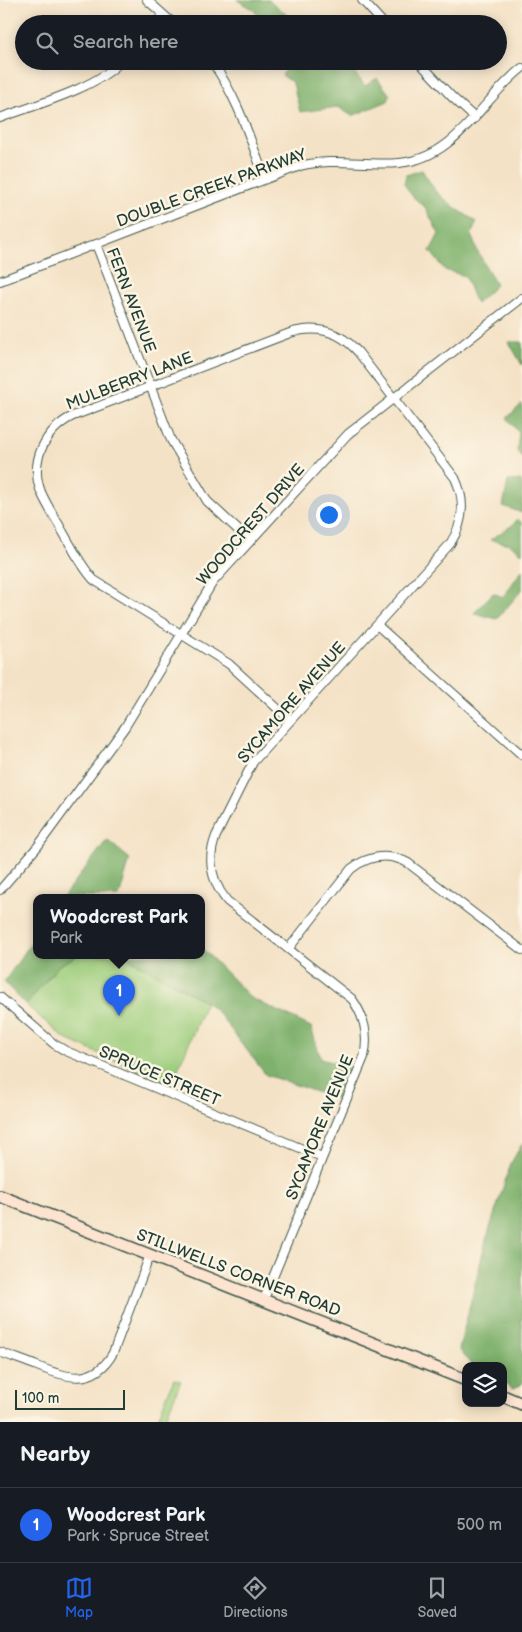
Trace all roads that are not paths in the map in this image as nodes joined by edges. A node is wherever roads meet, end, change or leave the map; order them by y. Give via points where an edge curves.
1 (147, 0) edge
2 (362, 0) edge
3 (163, 14) edge
4 (376, 15) edge
5 (522, 68) edge
6 (111, 70) edge
7 (217, 70) edge
8 (426, 70) edge
9 (0, 118) edge
10 (475, 118) junction
11 (264, 179) junction
12 (96, 244) junction
13 (0, 281) edge
14 (522, 298) edge
15 (323, 330) joint
16 (150, 386) junction
17 (393, 398) junction
18 (250, 541) junction
19 (378, 625) junction
20 (181, 635) junction
21 (290, 720) junction
22 (522, 755) edge
23 (0, 890) edge
24 (288, 948) junction
25 (522, 950) edge
26 (0, 997) edge
27 (322, 1157) junction
28 (0, 1196) edge
29 (150, 1255) junction
30 (264, 1300) junction
31 (0, 1352) edge
32 (462, 1378) edge
33 (507, 1398) edge
34 (522, 1404) edge

1 - 3 street
2 - 4 street
5 - 10 street, DOUBLE CREEK PARKWAY
6 - 9 street via 87,85
7 - 11 street via 234,100
8 - 10 street
10 - 11 street, DOUBLE CREEK PARKWAY via 448,144 415,160 388,164 319,162
11 - 12 street, DOUBLE CREEK PARKWAY
12 - 13 street, DOUBLE CREEK PARKWAY
12 - 16 street, FERN AVENUE
14 - 17 street, WOODCREST DRIVE
15 - 16 street, MULBERRY LANE via 290,333
15 - 17 street, SYCAMORE AVENUE via 353,346
16 - 18 street, FERN AVENUE via 171,440 202,495
16 - 20 street, MULBERRY LANE via 61,422 48,435 41,449 37,462 38,478 44,497 94,580
17 - 18 street, WOODCREST DRIVE via 348,434
17 - 19 street, SYCAMORE AVENUE via 454,478 461,494 463,512 450,544
18 - 20 street, WOODCREST DRIVE via 213,582
19 - 21 street, SYCAMORE AVENUE
19 - 22 street
20 - 21 street, MULBERRY LANE via 229,664
20 - 23 street, WOODCREST DRIVE via 125,727 38,846
21 - 24 street, SYCAMORE AVENUE via 250,766 216,836 211,856 213,878 227,901
24 - 25 street via 351,869 371,858 388,856 408,863
24 - 27 street, SYCAMORE AVENUE via 352,999 362,1014 367,1032 364,1057
26 - 27 street, SPRUCE STREET via 66,1051
27 - 30 street, SYCAMORE AVENUE
28 - 29 street, STILLWELLS CORNER ROAD
29 - 30 street, STILLWELLS CORNER ROAD
29 - 31 street via 113,1353 96,1371 82,1377 69,1377
30 - 32 street, STILLWELLS CORNER ROAD
33 - 34 street

